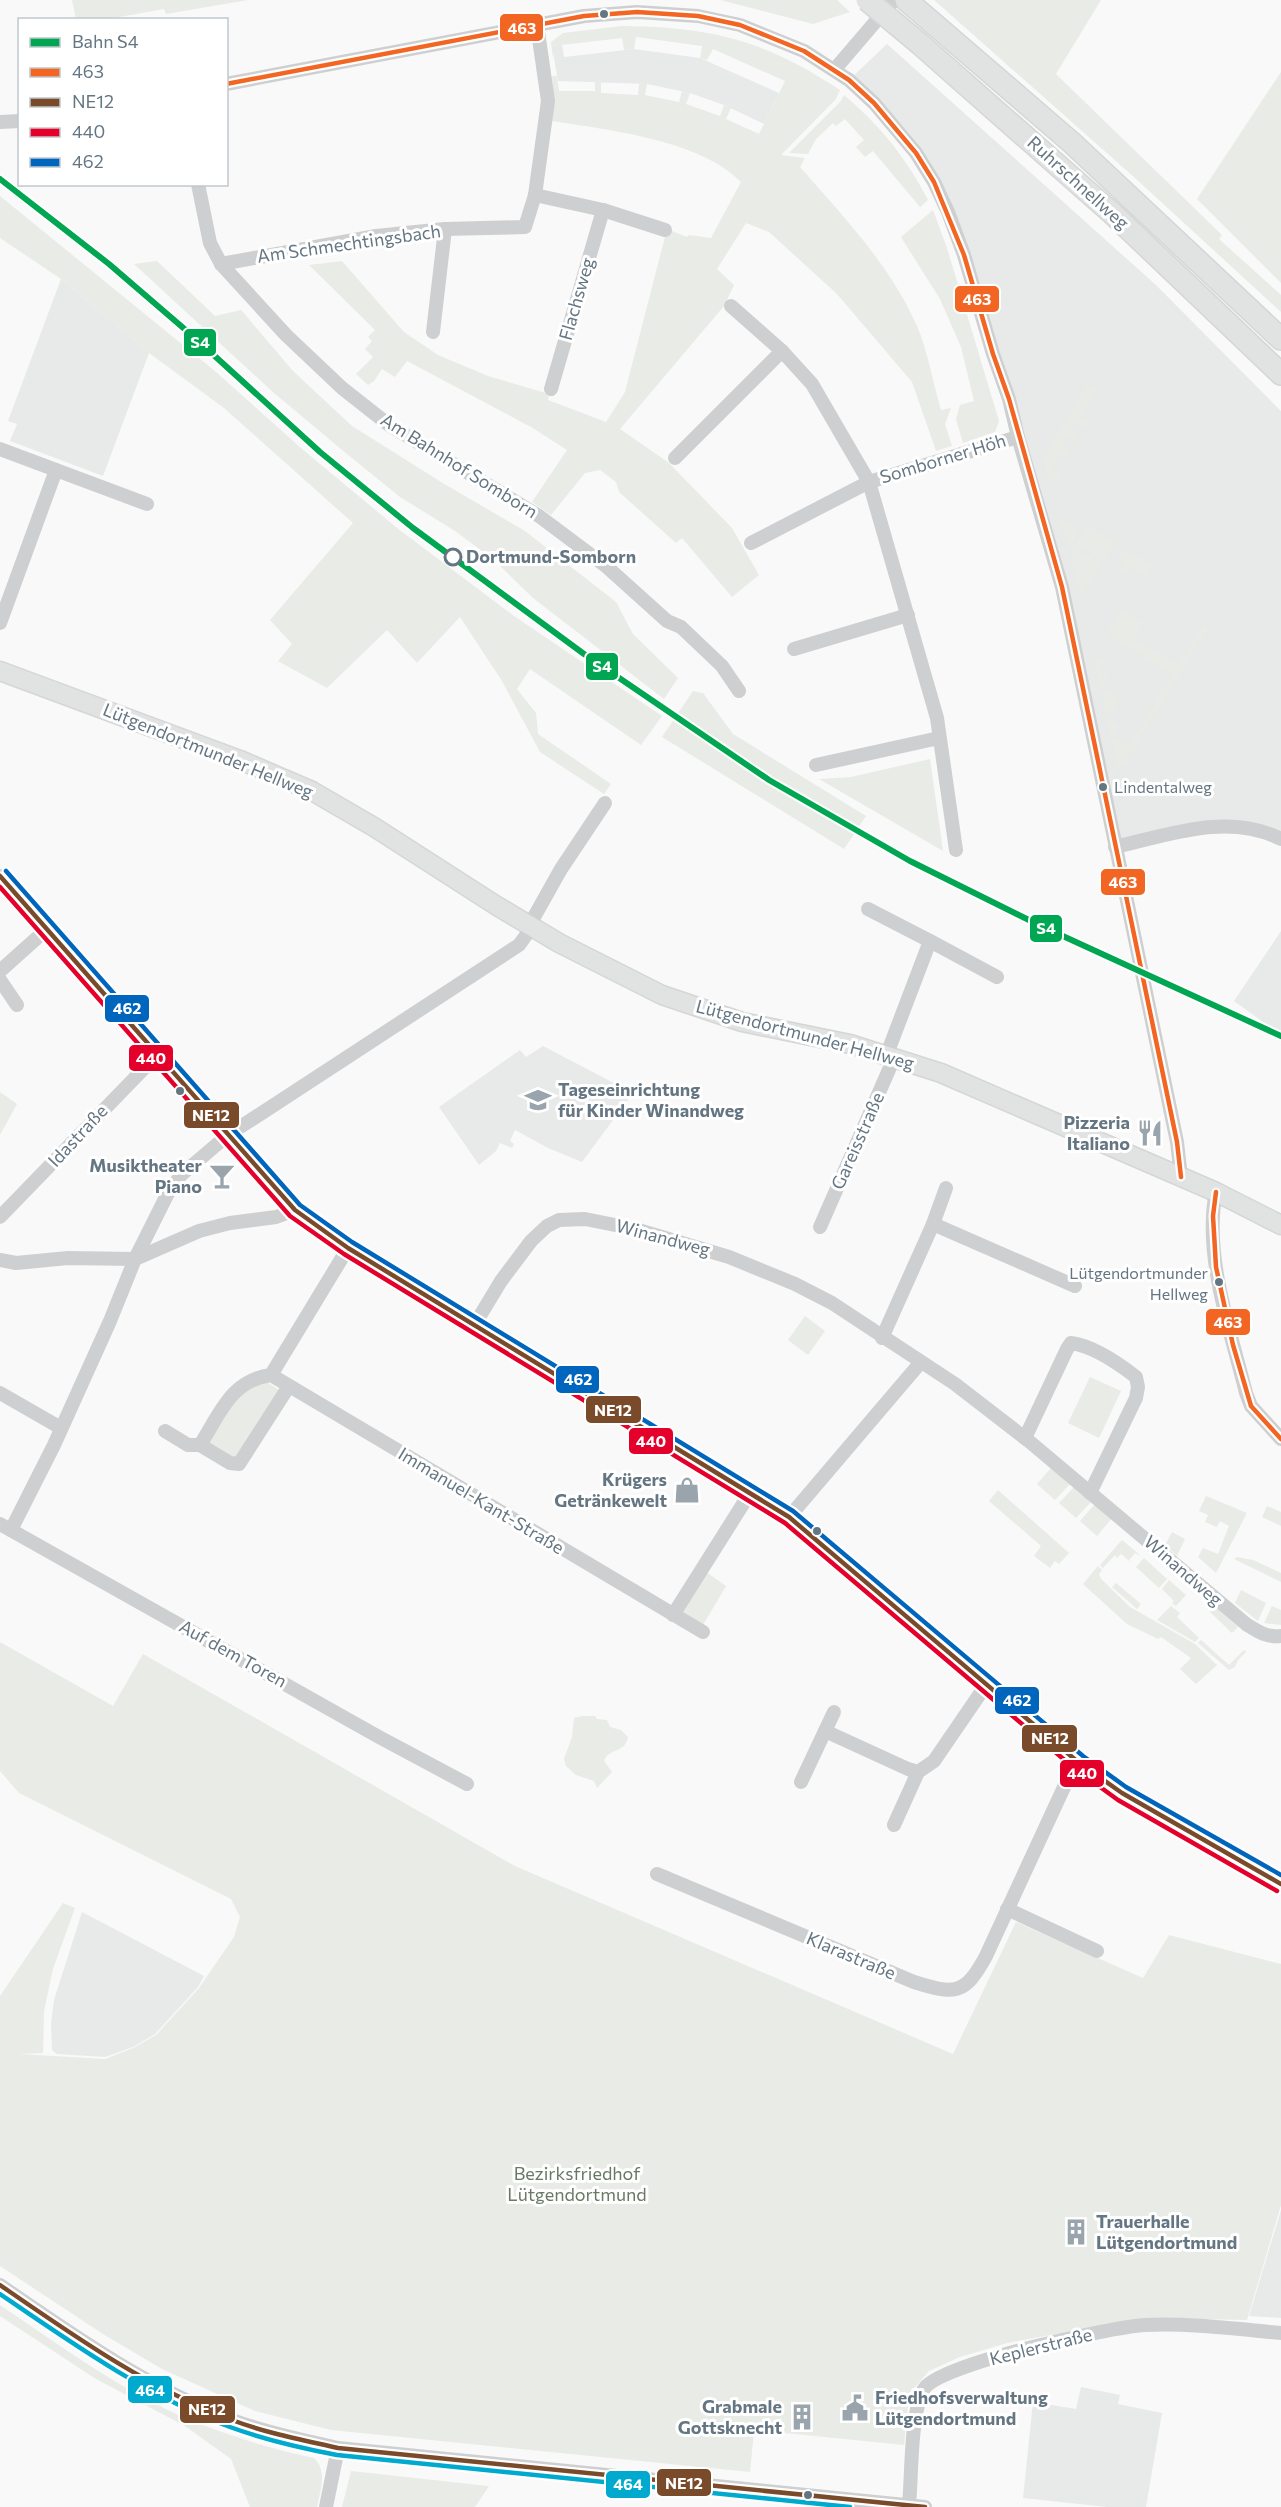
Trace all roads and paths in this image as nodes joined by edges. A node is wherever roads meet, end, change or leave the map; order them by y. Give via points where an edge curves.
1 (867, 0) edge
2 (894, 0) edge
3 (906, 0) edge
4 (537, 25) junction
5 (835, 69) junction
6 (228, 84) edge
7 (18, 121) edge
8 (0, 122) edge
9 (198, 186) edge
10 (535, 195) junction
11 (603, 210) junction
12 (445, 229) junction
13 (665, 231) dead end
14 (221, 264) junction
15 (731, 306) dead end
16 (433, 332) dead end
17 (1281, 339) edge
18 (782, 351) junction
19 (1281, 374) edge
20 (551, 389) dead end
21 (1018, 437) junction
22 (0, 449) edge
23 (675, 458) dead end
24 (56, 470) junction
25 (869, 482) junction
26 (147, 504) dead end
27 (751, 543) dead end
28 (908, 615) junction
29 (0, 623) edge
30 (794, 649) dead end
31 (0, 671) edge
32 (739, 691) dead end
33 (939, 738) junction
34 (816, 765) dead end
35 (605, 803) dead end
36 (1281, 838) edge
37 (1115, 847) junction
38 (956, 850) dead end
39 (0, 876) edge
40 (868, 909) dead end
41 (531, 927) junction
42 (47, 929) junction
43 (930, 941) junction
44 (0, 971) edge
45 (997, 977) dead end
46 (0, 980) edge
47 (17, 1005) dead end
48 (157, 1055) junction
49 (891, 1055) junction
50 (228, 1136) junction
51 (1181, 1177) junction
52 (946, 1188) dead end
53 (1216, 1192) junction
54 (295, 1210) junction
55 (0, 1217) edge
56 (155, 1220) junction
57 (933, 1224) junction
58 (1281, 1225) edge
59 (820, 1227) dead end
60 (178, 1238) junction
61 (348, 1248) junction
62 (135, 1259) junction
63 (0, 1260) edge
64 (1076, 1286) dead end
65 (475, 1324) junction
66 (882, 1338) junction
67 (921, 1362) junction
68 (271, 1375) junction
69 (289, 1386) junction
70 (0, 1393) edge
71 (61, 1428) junction
72 (165, 1431) dead end
73 (1025, 1438) junction
74 (1281, 1439) edge
75 (200, 1445) junction
76 (750, 1493) junction
77 (1090, 1493) junction
78 (789, 1517) junction
79 (5, 1527) edge
80 (673, 1615) junction
81 (703, 1632) dead end
82 (1281, 1636) edge
83 (986, 1685) junction
84 (834, 1712) dead end
85 (825, 1731) junction
86 (1078, 1762) junction
87 (918, 1772) junction
88 (801, 1782) dead end
89 (467, 1784) dead end
90 (894, 1825) dead end
91 (657, 1874) dead end
92 (1281, 1884) edge
93 (1007, 1909) junction
94 (1097, 1951) dead end
95 (0, 2285) edge
96 (1281, 2333) edge
97 (338, 2448) junction
98 (909, 2505) junction
99 (326, 2507) edge
100 (925, 2507) edge

1 - 19 highway, Ruhrschnellweg, bridge via 1096,199
2 - 5 street
3 - 17 highway, Ruhrschnellweg via 1131,196
4 - 5 street via 637,12 698,16 766,34
4 - 6 street
4 - 10 street, Am Schmechtingsbach via 548,101
5 - 21 street via 894,125 942,197
7 - 8 street
9 - 14 street, Am Bahnhof Somborn via 210,243
10 - 11 street
10 - 12 street, Am Schmechtingsbach via 525,227
11 - 13 street
11 - 20 street, Flachsweg
12 - 14 street, Am Schmechtingsbach via 376,236
12 - 16 street
14 - 32 street, Am Bahnhof Somborn via 286,335 342,388 403,434 539,516 607,567 667,621 681,627 722,666
15 - 18 street, Somborner Höh
18 - 23 street
18 - 25 street, Somborner Höh via 812,384
21 - 25 street, Somborner Höh
21 - 37 street via 1062,587
22 - 24 street
24 - 26 street
24 - 29 street
25 - 27 street, Somborner Höh
25 - 28 street, Somborner Höh
28 - 30 street
28 - 33 street, Somborner Höh
31 - 41 main road, Lütgendortmunder Hellweg via 240,760 312,791
33 - 34 street
33 - 38 street, Somborner Höh
35 - 41 street via 561,869
36 - 37 street via 1229,825
37 - 51 street
39 - 42 street
40 - 43 street
41 - 49 main road, Lütgendortmunder Hellweg via 624,977 691,1006 742,1022
41 - 50 street via 519,945
42 - 44 street
42 - 48 street
43 - 45 street
43 - 49 street, Gareisstraße
46 - 47 street
48 - 50 street
48 - 55 street, Idastraße
49 - 51 main road, Lütgendortmunder Hellweg via 998,1096
49 - 59 street, Gareisstraße
50 - 54 street
50 - 56 street via 181,1175
51 - 53 main road, Lütgendortmunder Hellweg
52 - 57 street
53 - 58 main road, Lütgendortmunder Hellweg
53 - 74 street via 1211,1235 1214,1258 1246,1393 1251,1406
54 - 60 street
54 - 61 street
56 - 60 street via 163,1237
56 - 62 street
57 - 64 street
57 - 66 street
60 - 62 street
61 - 65 street
61 - 68 street
62 - 63 street via 69,1258 16,1263
62 - 71 street
65 - 66 street, Winandweg via 531,1241 547,1226 573,1219 635,1229 729,1257 832,1303
65 - 76 street
66 - 67 street, Winandweg
67 - 73 street, Winandweg
67 - 78 street
68 - 69 street, Immanuel-Kant-Straße
68 - 75 street via 247,1381 236,1389
69 - 75 street via 239,1464 230,1463
69 - 80 street, Immanuel-Kant-Straße
70 - 71 street
71 - 79 street
72 - 75 street via 188,1445
73 - 77 street, Winandweg
73 - 77 street via 1071,1343 1120,1364 1136,1377 1136,1398
76 - 78 street
76 - 80 street
77 - 82 street, Winandweg via 1246,1624 1262,1634
78 - 83 street
79 - 89 street, Auf dem Toren
80 - 81 street, Immanuel-Kant-Straße
83 - 86 street
83 - 87 street via 934,1761
84 - 85 street
85 - 87 street
85 - 88 street
86 - 92 street via 1122,1793
86 - 93 street, Klarastraße
87 - 90 street
91 - 93 street, Klarastraße via 914,1982 945,1991 960,1988 975,1976
93 - 94 street
95 - 97 street via 119,2364 196,2405 270,2432
96 - 98 street, Keplerstraße via 1144,2325 1010,2353 951,2372 926,2386 918,2402
97 - 98 street
97 - 99 street
98 - 100 street

